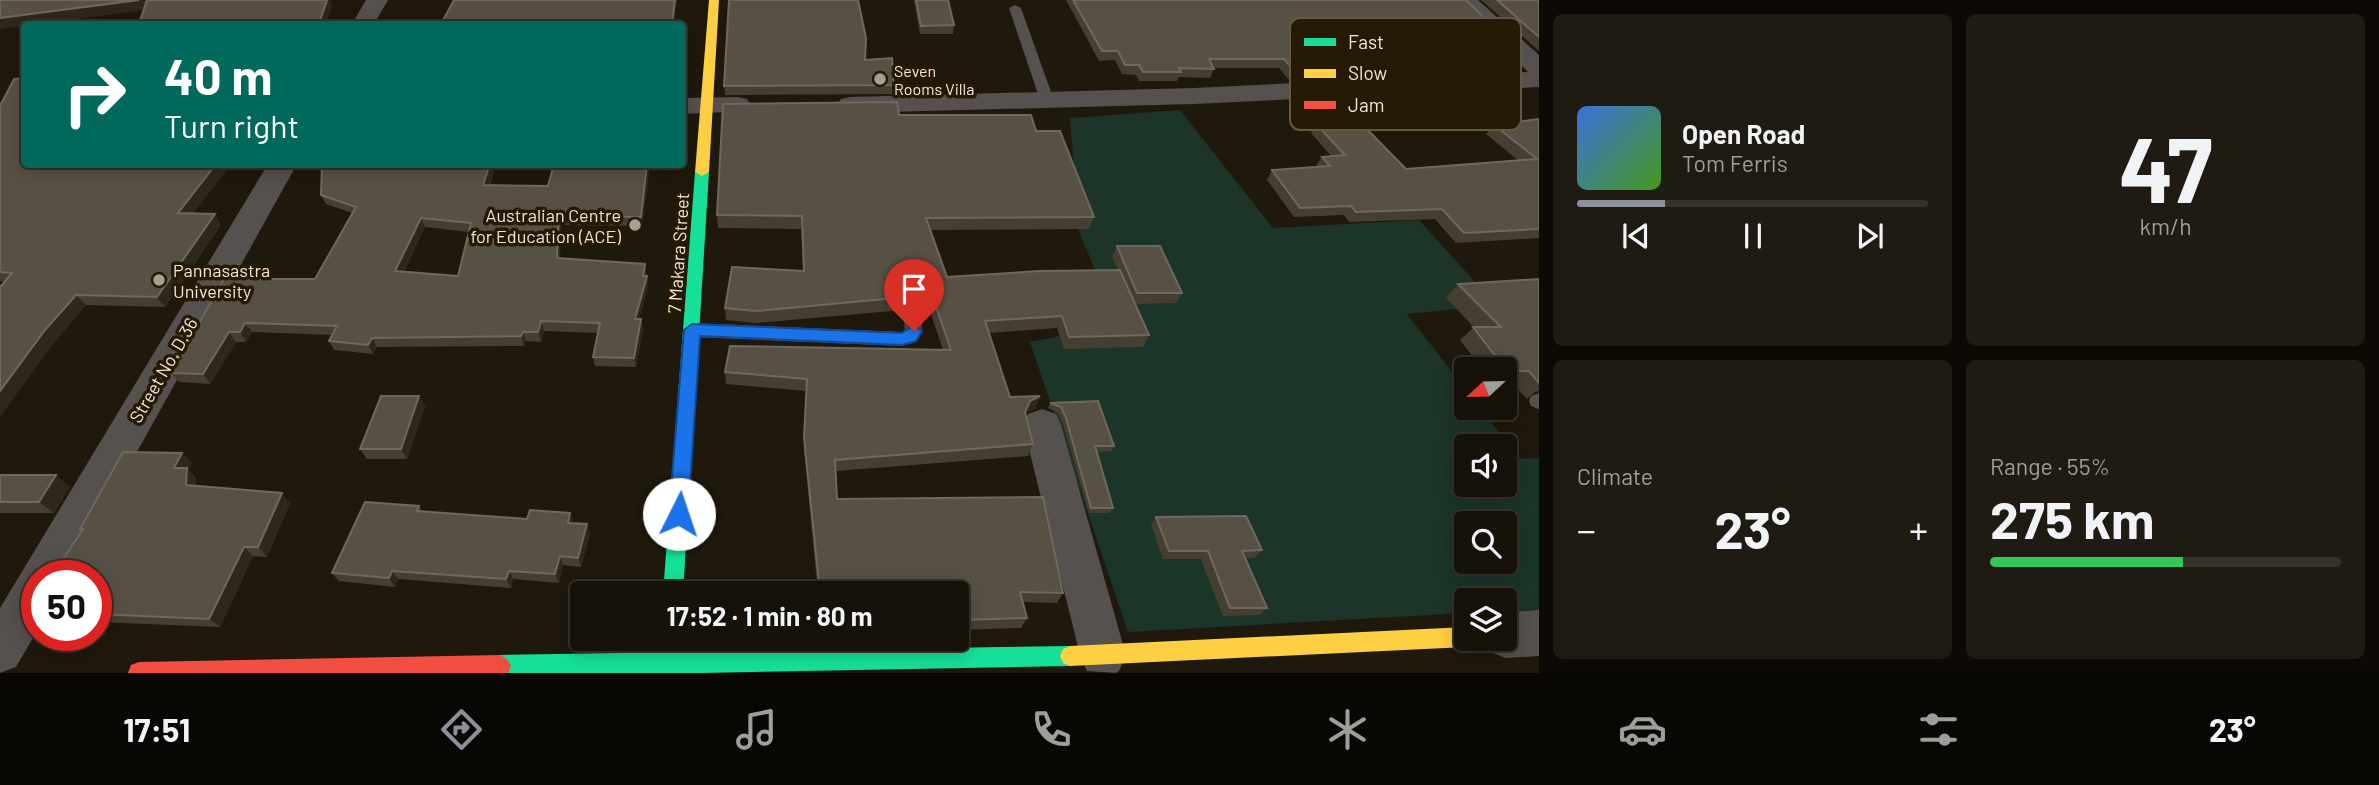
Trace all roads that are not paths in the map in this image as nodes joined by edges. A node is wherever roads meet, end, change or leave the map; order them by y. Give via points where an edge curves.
1 (377, 0) edge
2 (714, 0) edge
3 (1465, 0) edge
4 (1015, 8) dead end
5 (1485, 18) edge
6 (365, 21) edge
7 (1521, 51) edge
8 (1539, 68) edge
9 (1539, 79) edge
10 (1521, 80) edge
11 (1290, 93) edge
12 (1048, 103) junction
13 (762, 105) edge
14 (830, 105) edge
15 (695, 106) edge
16 (281, 168) edge
17 (912, 315) edge
18 (692, 330) junction
19 (1042, 425) dead end
20 (53, 560) edge
21 (674, 581) edge
22 (21, 616) edge
23 (1539, 633) edge
24 (1517, 634) edge
25 (1454, 638) edge
26 (0, 652) edge
27 (1103, 655) junction
28 (668, 662) edge
29 (139, 673) edge

1 - 6 street
2 - 15 street, 7 Makara Street
3 - 5 street
4 - 12 lane
7 - 8 street
9 - 10 street
11 - 12 street
12 - 14 street
13 - 15 street
15 - 18 street, 7 Makara Street
16 - 20 street, Street No. D.36
17 - 18 lane via 914,331 902,339
18 - 21 street, 7 Makara Street
19 - 27 street
22 - 26 street
23 - 24 street
25 - 27 street
27 - 28 street
28 - 29 street

